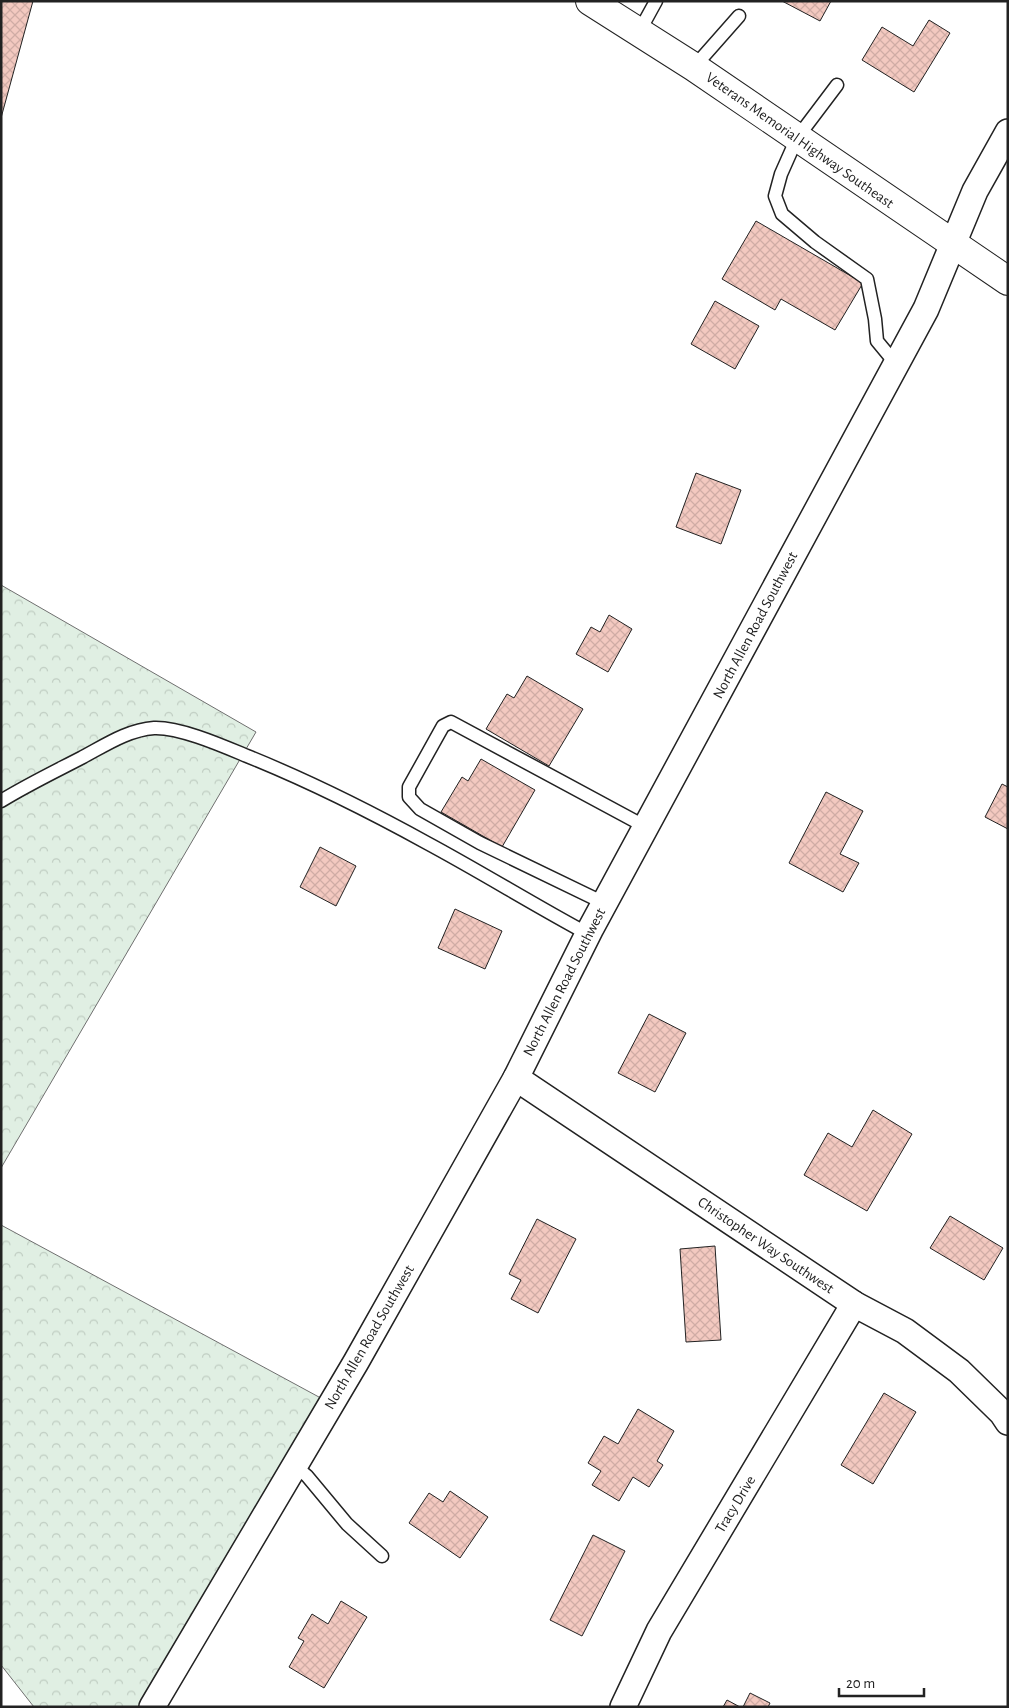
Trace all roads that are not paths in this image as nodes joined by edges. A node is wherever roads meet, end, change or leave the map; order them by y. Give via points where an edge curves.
1 (590, 1) edge
2 (656, 1) edge
3 (740, 16) dead end
4 (639, 32) junction
5 (694, 67) junction
6 (837, 85) dead end
7 (1008, 132) edge
8 (797, 138) junction
9 (953, 245) junction
10 (1008, 281) edge
11 (896, 364) junction
12 (1, 801) edge
13 (646, 827) junction
14 (604, 903) junction
15 (588, 934) junction
16 (516, 1078) junction
17 (854, 1304) junction
18 (1008, 1422) edge
19 (295, 1466) junction
20 (382, 1556) dead end
21 (152, 1707) edge
22 (623, 1707) edge

1 - 4 main road, Veterans Memorial Highway Southeast
2 - 4 lane
3 - 5 lane
4 - 5 main road, Veterans Memorial Highway Southeast
5 - 8 main road, Veterans Memorial Highway Southeast
6 - 8 lane
7 - 9 street, North Allen Road Southwest via 975,191
8 - 9 main road, Veterans Memorial Highway Southeast
8 - 11 lane via 775,196 782,214 867,280 877,341
9 - 10 main road, Veterans Memorial Highway Southeast
9 - 11 street, North Allen Road Southwest via 926,310
11 - 13 street, North Allen Road Southwest
12 - 15 lane via 129,733 155,728 183,733 293,775 352,804
13 - 14 street, North Allen Road Southwest
13 - 14 lane via 451,722 443,726 409,787 408,797 420,810
14 - 15 street, North Allen Road Southwest
15 - 16 street, North Allen Road Southwest
16 - 17 street, Christopher Way Southwest
16 - 19 street, North Allen Road Southwest
17 - 18 street, Christopher Way Southwest via 905,1331 959,1371
17 - 22 street, Tracy Drive via 659,1631
19 - 20 lane via 347,1524
19 - 21 street, North Allen Road Southwest

